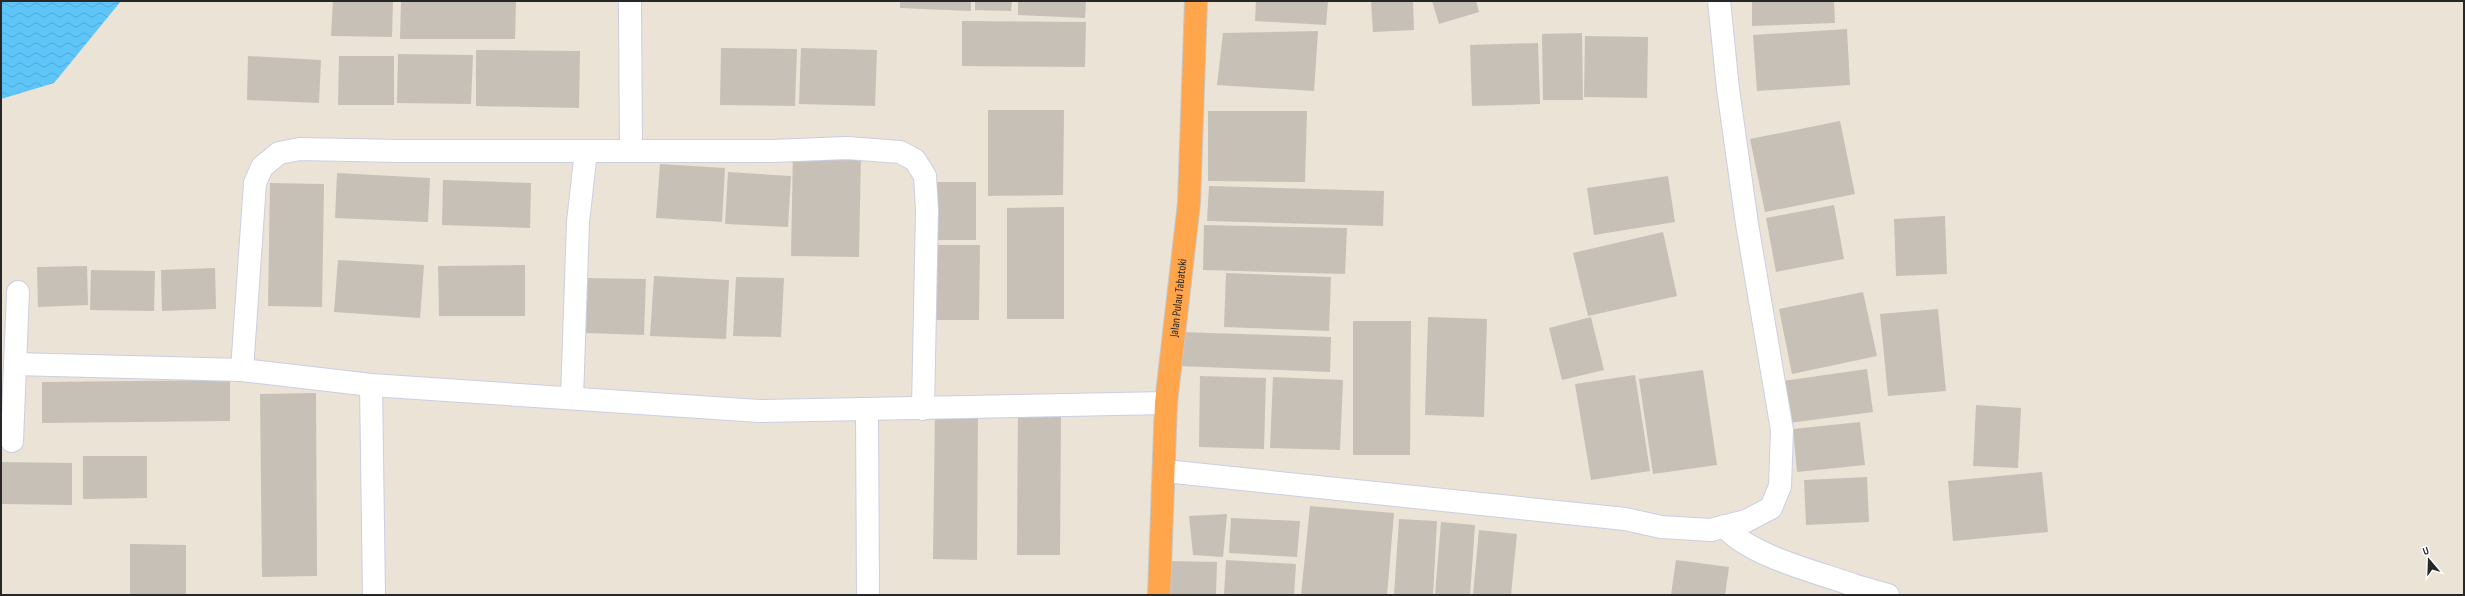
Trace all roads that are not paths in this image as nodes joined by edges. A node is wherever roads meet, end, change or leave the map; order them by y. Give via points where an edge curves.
1 (630, 1) edge
2 (1196, 1) edge
3 (1718, 1) edge
4 (631, 150) junction
5 (586, 151) junction
6 (18, 292) dead end
7 (15, 364) junction
8 (242, 370) junction
9 (371, 385) junction
10 (572, 398) junction
11 (1166, 403) junction
12 (923, 409) junction
13 (867, 410) junction
14 (12, 441) dead end
15 (1165, 471) junction
16 (1724, 526) junction
17 (1855, 590) edge
18 (374, 595) edge
19 (868, 595) edge
20 (1160, 595) edge
21 (1888, 595) edge

1 - 4 street
2 - 11 highway, Jalan Pulau Tabatoki via 1189,203
3 - 16 street via 1747,224 1782,430 1780,486 1771,508 1746,520
4 - 5 street
4 - 12 street via 771,151 847,148 900,152 915,160 924,176 927,210
5 - 8 street via 300,149 279,153 262,167 255,183
5 - 10 street via 578,222
6 - 7 street
7 - 8 street
7 - 14 street
8 - 9 street
9 - 10 street
9 - 18 street
10 - 13 street via 759,411
11 - 12 street
11 - 15 highway, Jalan Pulau Tabatoki
12 - 13 street
13 - 19 street
15 - 16 street via 1625,519 1661,527 1712,530
15 - 20 highway, Jalan Pulau Tabatoki
16 - 17 street via 1740,542
17 - 21 street

